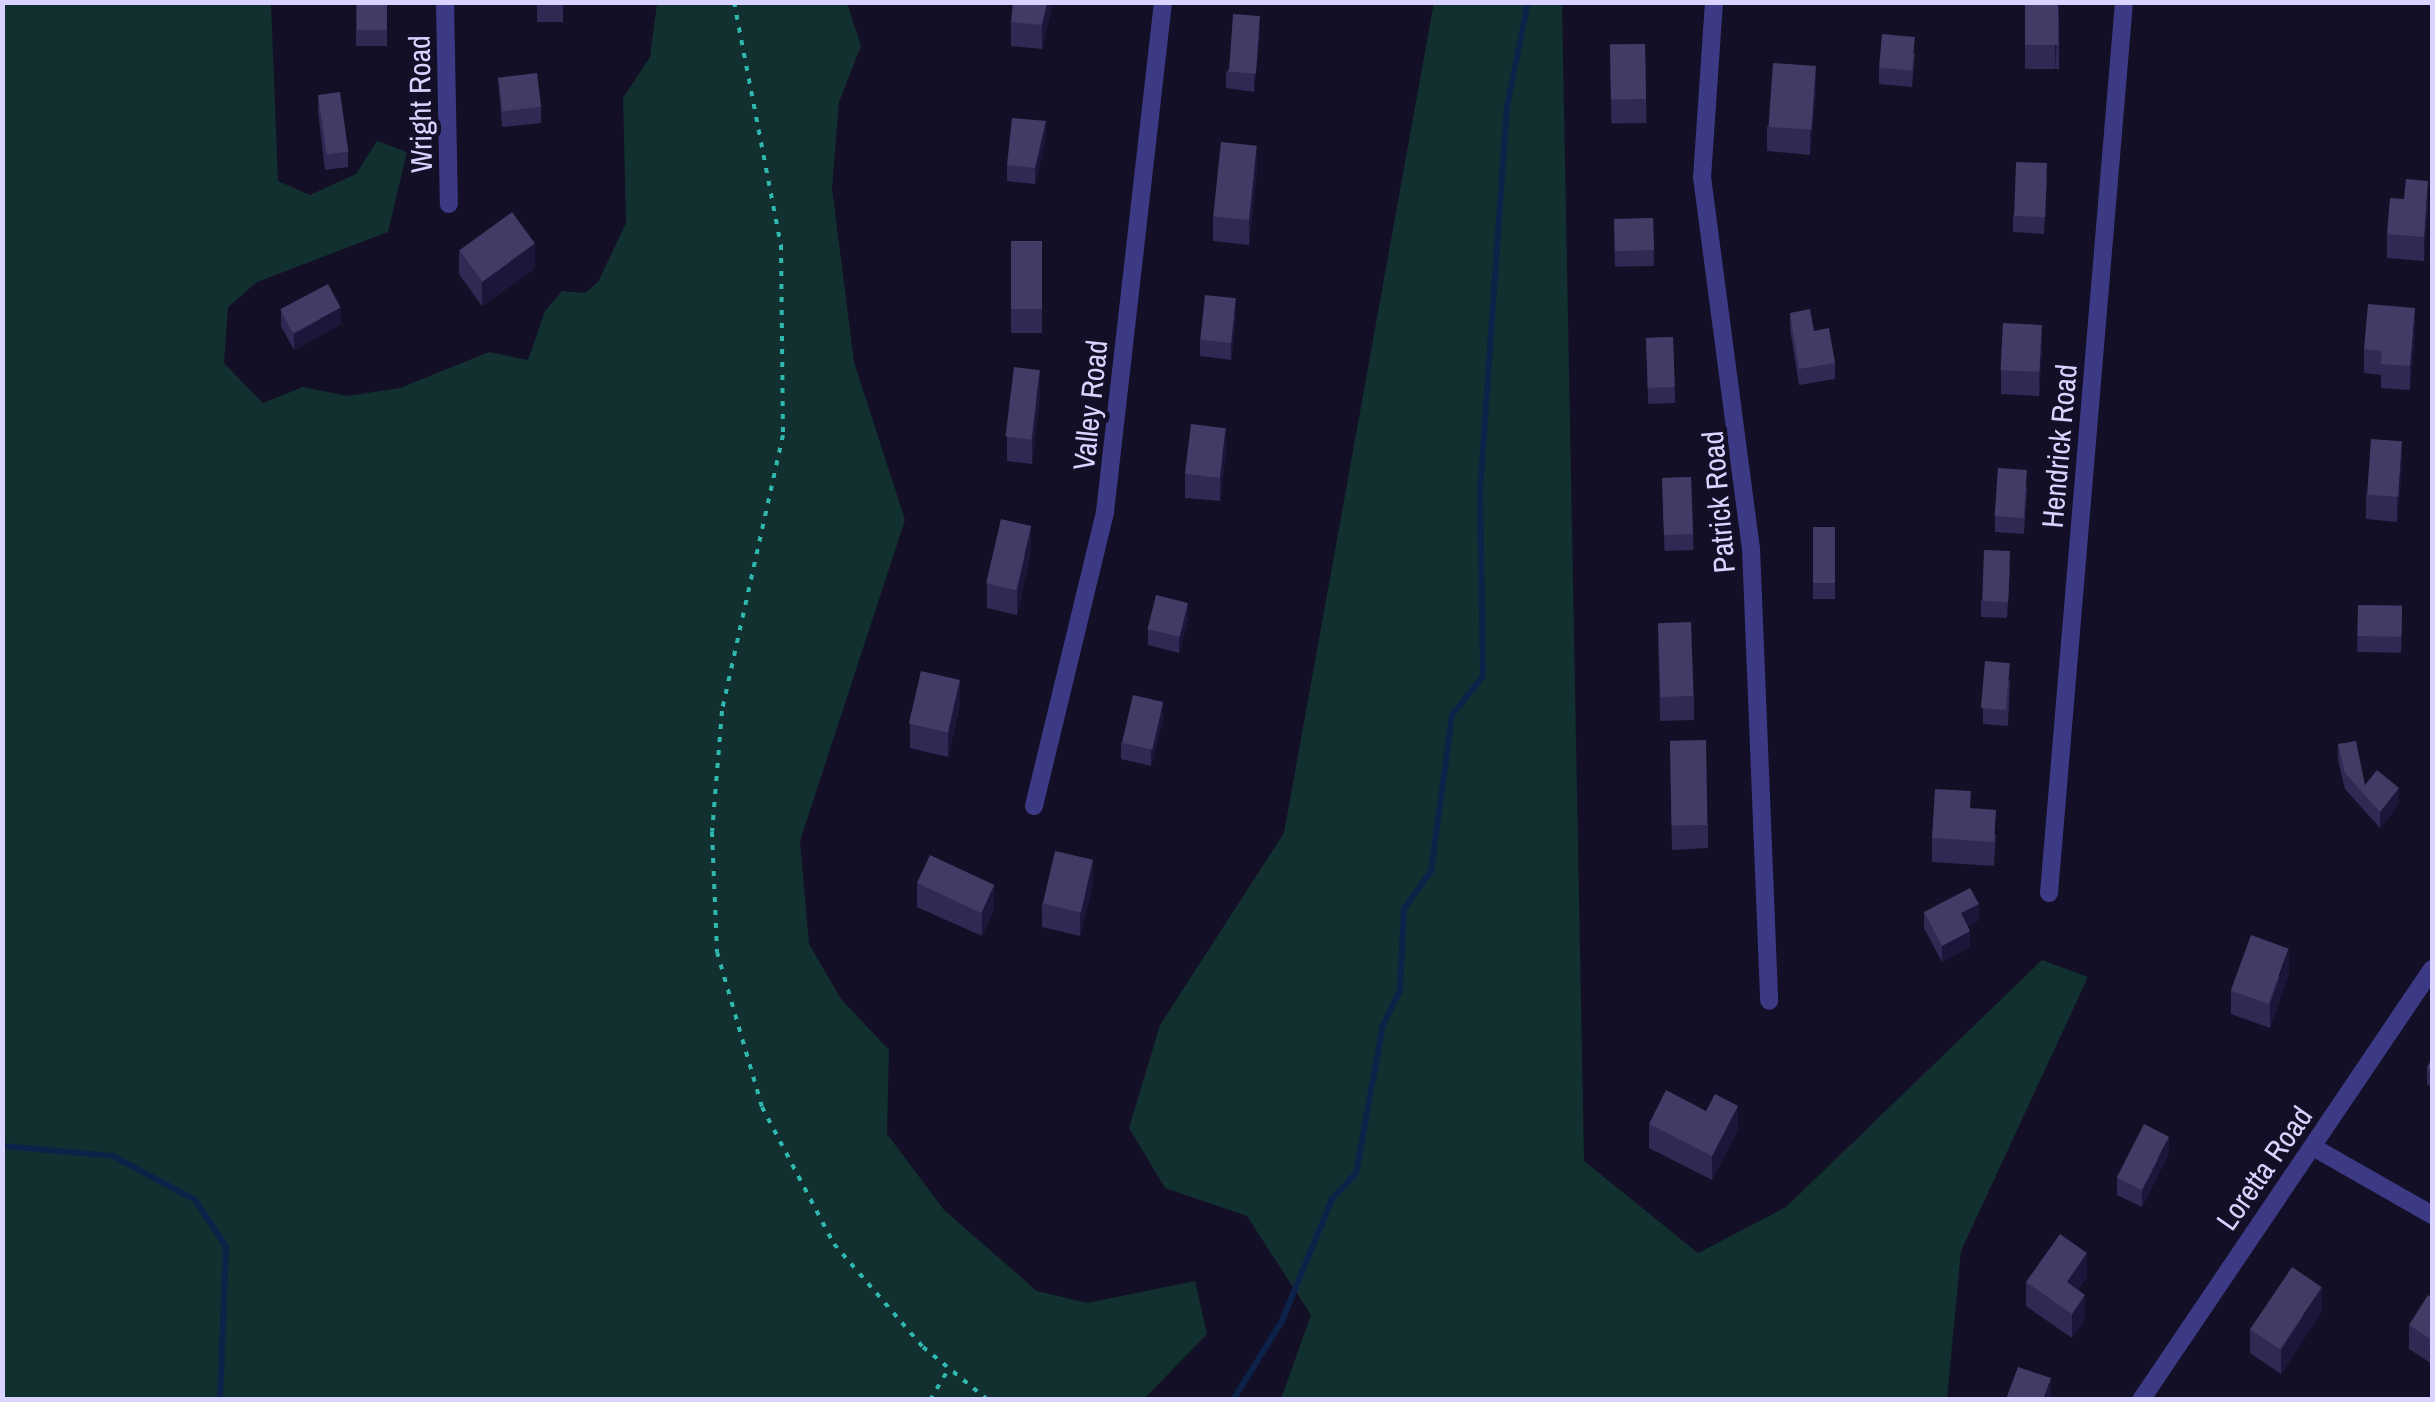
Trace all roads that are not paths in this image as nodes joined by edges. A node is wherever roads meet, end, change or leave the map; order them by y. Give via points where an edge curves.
1 (445, 2) edge
2 (1162, 2) edge
3 (1714, 2) edge
4 (2124, 2) edge
5 (449, 204) dead end
6 (1034, 806) dead end
7 (2048, 894) dead end
8 (2432, 968) edge
9 (1769, 1001) dead end
10 (2313, 1147) junction
11 (2432, 1216) edge
12 (2142, 1400) edge

1 - 5 street, Wright Road
2 - 6 street, Valley Road via 1105,512
3 - 9 street, Patrick Road via 1702,176 1750,532
4 - 7 street, Hendrick Road
8 - 10 street, Loretta Road
10 - 11 street
10 - 12 street, Loretta Road

